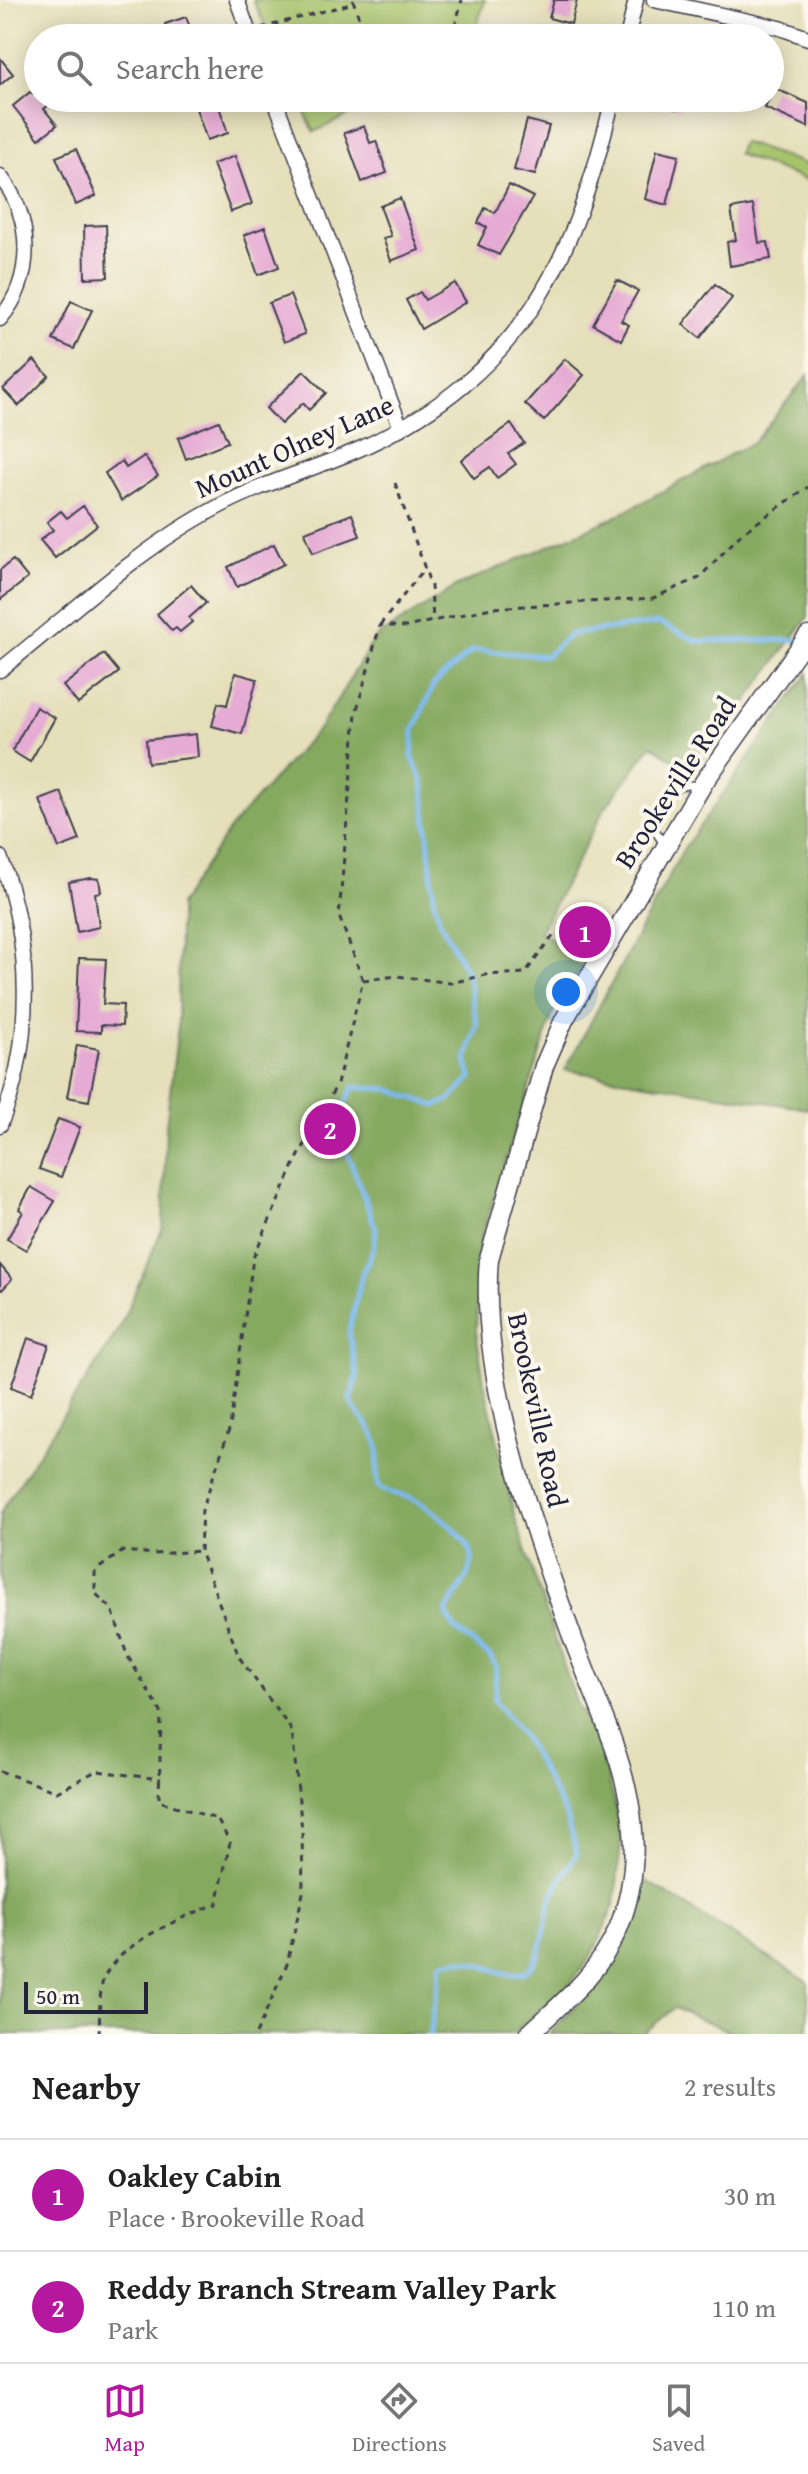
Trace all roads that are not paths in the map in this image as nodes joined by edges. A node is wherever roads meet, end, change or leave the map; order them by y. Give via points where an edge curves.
1 (237, 0) edge
2 (636, 0) edge
3 (654, 0) edge
4 (246, 24) edge
5 (630, 24) edge
6 (762, 24) edge
7 (784, 29) edge
8 (808, 38) edge
9 (279, 112) edge
10 (610, 112) edge
11 (0, 176) edge
12 (0, 319) edge
13 (401, 428) junction
14 (808, 636) edge
15 (0, 670) edge
16 (0, 857) edge
17 (0, 1125) edge
18 (529, 2034) edge

1 - 4 street
2 - 5 street
3 - 6 street
7 - 8 street
9 - 13 street
10 - 13 street, Mount Olney Lane via 575,230 532,309 487,365 445,401
11 - 12 street via 23,223 26,243 25,274
13 - 15 street, Mount Olney Lane via 220,505 175,531
14 - 18 street, Brookeville Road via 701,787 564,1020 544,1066 489,1259 490,1343 523,1493 570,1631 619,1751 634,1828 633,1872 618,1928 599,1965
16 - 17 street via 23,946 25,1006 18,1071

